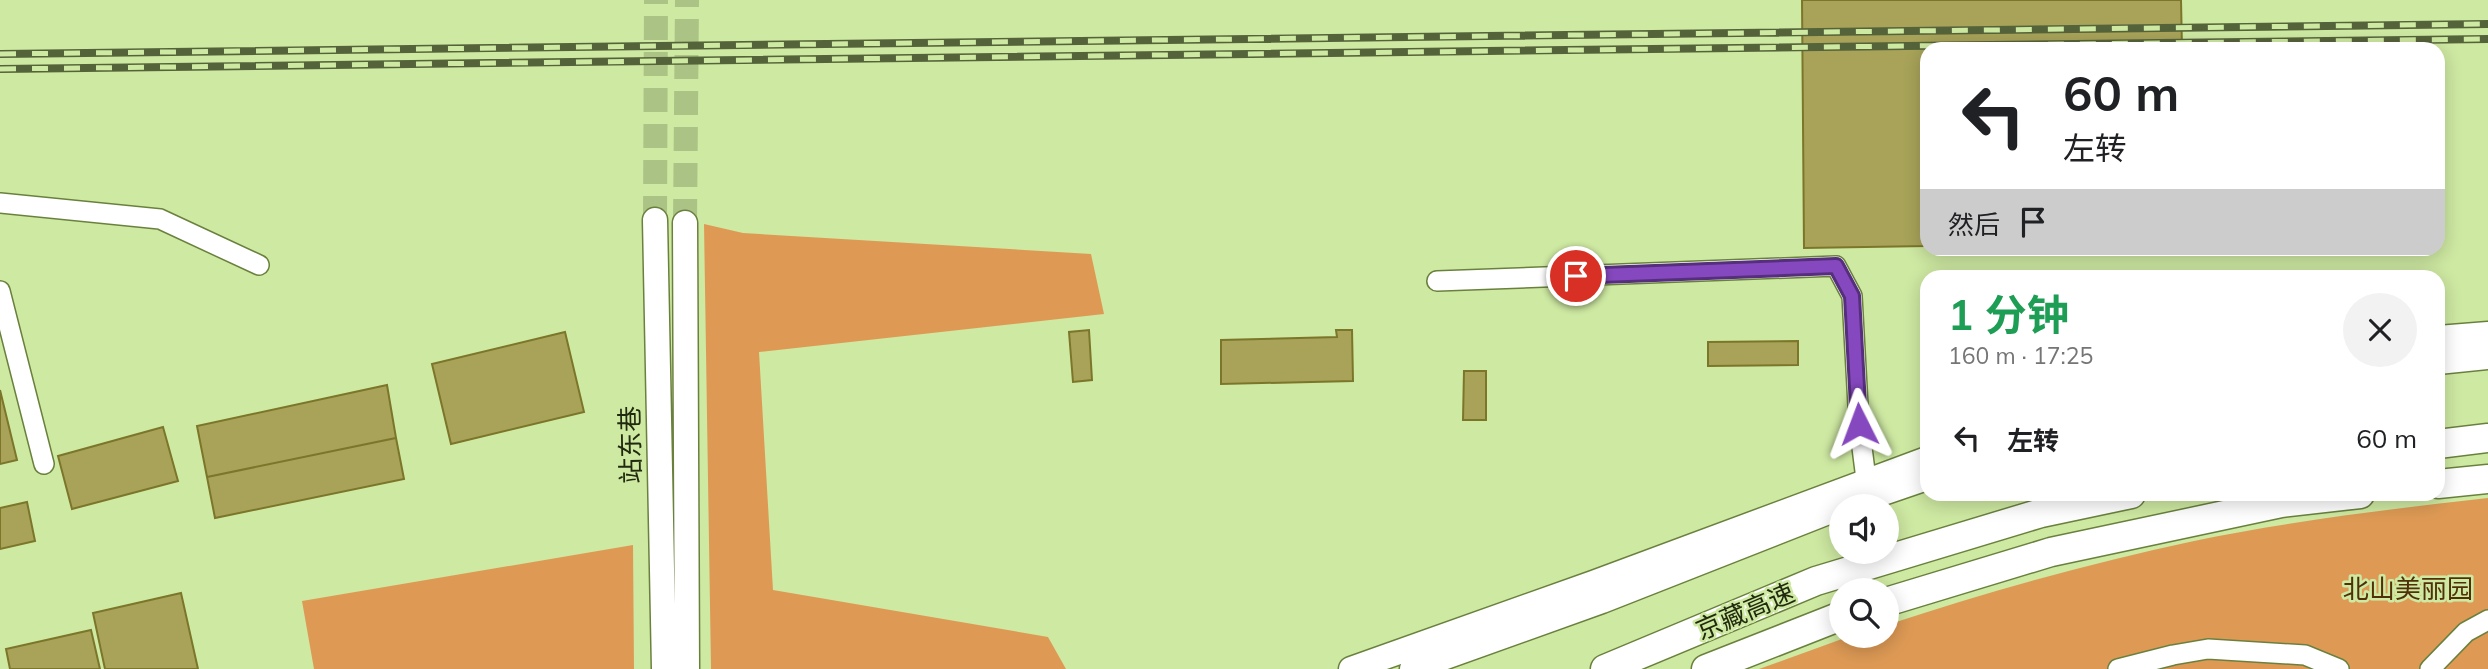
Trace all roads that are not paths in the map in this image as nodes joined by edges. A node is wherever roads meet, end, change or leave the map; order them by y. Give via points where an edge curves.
1 (0, 203) edge
2 (655, 220) tunnel mouth
3 (685, 223) tunnel mouth
4 (258, 265) dead end
5 (1437, 281) dead end
6 (0, 291) edge
7 (2488, 334) edge
8 (2445, 337) edge
9 (2488, 357) edge
10 (2445, 361) edge
11 (2488, 438) edge
12 (2445, 443) edge
13 (1920, 461) edge
14 (44, 464) dead end
15 (2488, 479) edge
16 (1867, 480) junction
17 (1920, 480) edge
18 (2445, 483) edge
19 (1881, 494) edge
20 (2098, 501) edge
21 (2299, 501) edge
22 (1829, 512) edge
23 (1899, 598) edge
24 (2488, 620) edge
25 (1829, 621) edge
26 (2165, 663) edge
27 (664, 669) edge
28 (687, 669) edge
29 (1351, 669) edge
30 (1412, 669) edge
31 (1605, 669) edge
32 (1706, 669) edge
33 (2118, 669) edge
34 (2339, 669) edge
35 (2430, 669) edge

1 - 4 street via 160,219
2 - 27 main road, 站东巷
3 - 28 main road
5 - 16 street via 1836,266 1852,296
6 - 14 street
7 - 8 main road
9 - 10 main road
11 - 12 highway
13 - 16 main road
15 - 18 highway
16 - 29 main road
17 - 19 main road
20 - 31 highway, 京藏高速 via 2041,513 1816,581
21 - 23 highway via 2051,552
22 - 30 main road
24 - 35 street via 2466,632
25 - 32 highway, 京藏高速
26 - 33 street
26 - 34 street via 2208,649 2244,650 2305,655

